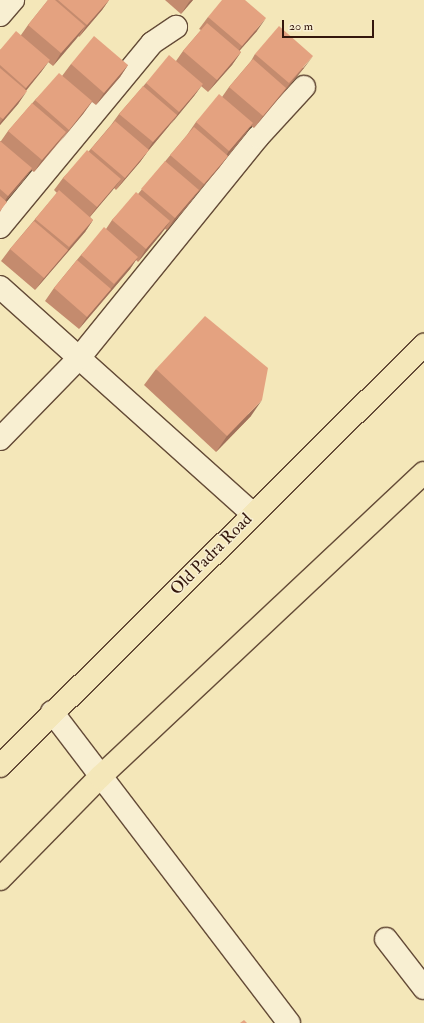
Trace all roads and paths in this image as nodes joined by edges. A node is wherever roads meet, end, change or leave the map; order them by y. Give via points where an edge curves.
1 (176, 27) dead end
2 (304, 87) dead end
3 (0, 228) edge
4 (0, 287) edge
5 (424, 345) edge
6 (79, 358) junction
7 (0, 439) edge
8 (424, 473) edge
9 (252, 513) junction
10 (52, 712) junction
11 (0, 766) edge
12 (100, 777) junction
13 (0, 880) edge
14 (386, 939) dead end
15 (424, 988) edge
16 (289, 1023) edge

1 - 3 street via 152,43
2 - 6 street via 258,137
4 - 6 street
5 - 9 main road, Old Padra Road
6 - 7 street
6 - 9 street
8 - 12 main road
9 - 10 main road, Old Padra Road
10 - 11 main road, Old Padra Road
10 - 12 street
12 - 13 main road
12 - 16 street
14 - 15 street

